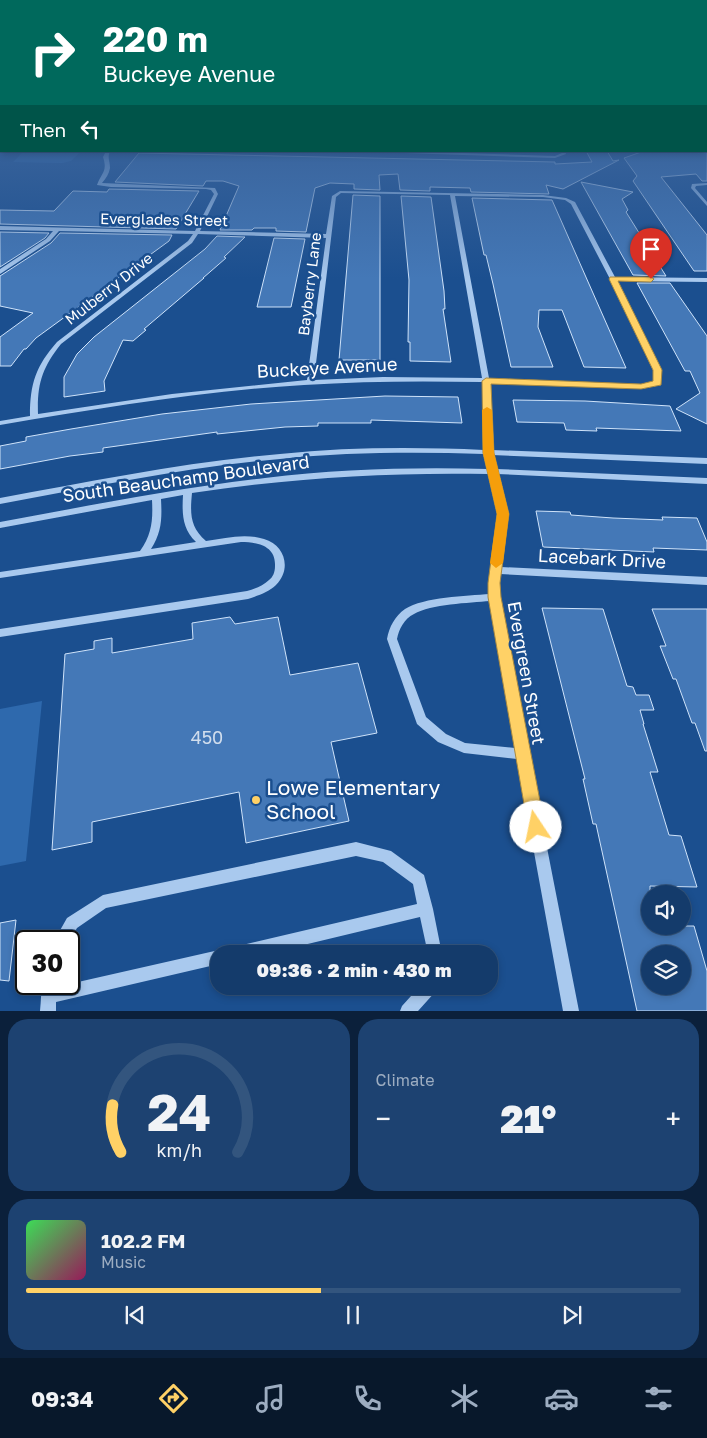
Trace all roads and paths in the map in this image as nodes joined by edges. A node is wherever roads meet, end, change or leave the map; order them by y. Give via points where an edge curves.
1 (103, 184) edge
2 (705, 184) edge
3 (452, 194) junction
4 (707, 205) edge
5 (0, 228) edge
6 (57, 230) junction
7 (196, 234) junction
8 (328, 236) junction
9 (0, 272) edge
10 (613, 279) junction
11 (707, 280) edge
12 (486, 381) junction
13 (310, 382) junction
14 (658, 383) joint
15 (34, 417) junction
16 (0, 423) edge
17 (488, 453) junction
18 (707, 461) edge
19 (492, 472) junction
20 (707, 481) edge
21 (188, 491) junction
22 (156, 496) junction
23 (0, 501) edge
24 (0, 525) edge
25 (204, 544) junction
26 (143, 554) junction
27 (495, 570) junction
28 (0, 575) edge
29 (707, 581) edge
30 (494, 597) junction
31 (0, 633) edge
32 (523, 754) junction
33 (426, 909) junction
34 (68, 930) edge
35 (272, 945) edge
36 (432, 945) edge
37 (210, 959) edge
38 (422, 995) edge
39 (48, 997) edge
40 (407, 1010) edge
41 (571, 1010) edge

1 - 7 street, Mulberry Drive via 213,189 216,194
2 - 4 street via 694,185 693,188
3 - 8 street, Bayberry Lane via 340,192 334,196
3 - 10 street via 566,199 573,203
3 - 12 street, Evergreen Street
5 - 6 street, Everglades Street
6 - 7 street, Everglades Street
6 - 9 street via 48,240
7 - 8 street, Everglades Street
7 - 15 street, Mulberry Drive via 184,247 59,343 45,359 38,374 33,394
8 - 13 street, Bayberry Lane
10 - 11 street
10 - 14 street via 657,370
12 - 13 street, Buckeye Avenue
12 - 14 street, Buckeye Avenue via 641,386
12 - 17 street, Evergreen Street
13 - 15 street, Buckeye Avenue via 128,402
15 - 16 street, Buckeye Avenue
17 - 18 street, South Beauchamp Boulevard
17 - 19 street, Evergreen Street
17 - 23 street, South Beauchamp Boulevard via 391,451 284,456 141,476
19 - 20 street, South Beauchamp Boulevard
19 - 21 street, South Beauchamp Boulevard via 346,473
19 - 27 street, Evergreen Street via 503,514
21 - 22 street, South Beauchamp Boulevard
21 - 25 street via 186,517 194,536
22 - 24 street, South Beauchamp Boulevard
22 - 26 street via 158,526 154,540
25 - 26 street
25 - 31 street via 241,539 263,541 279,552 280,572 267,586 248,595
26 - 28 street
27 - 29 street, Lacebark Drive
27 - 30 street, Evergreen Street
30 - 32 street, Evergreen Street
30 - 32 street via 410,611 394,626 392,639 421,720 442,738 464,748
32 - 41 street, Evergreen Street
33 - 34 street via 419,880 386,856 356,849 103,902 72,923
33 - 35 street
33 - 36 street
37 - 39 street
38 - 40 street

